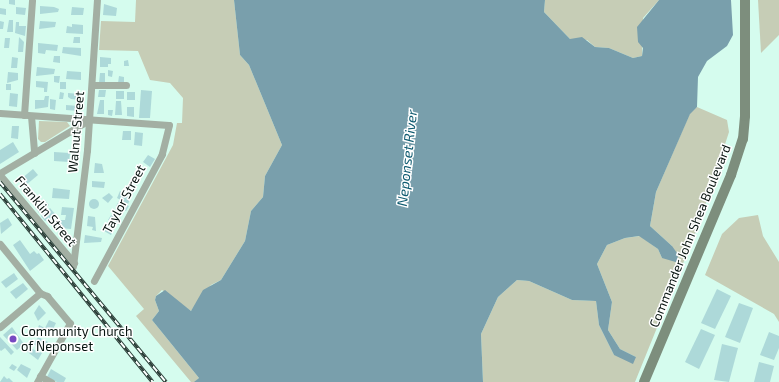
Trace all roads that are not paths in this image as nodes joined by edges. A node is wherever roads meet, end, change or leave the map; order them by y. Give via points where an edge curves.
1 (32, 0) edge
2 (97, 0) edge
3 (745, 0) edge
4 (92, 85) junction
5 (126, 85) dead end
6 (0, 113) edge
7 (28, 115) junction
8 (89, 120) junction
9 (34, 153) junction
10 (1, 173) edge
11 (1, 247) edge
12 (74, 265) joint
13 (94, 281) dead end
14 (40, 293) junction
15 (0, 327) edge
16 (39, 379) edge
17 (51, 382) edge
18 (644, 382) edge

1 - 7 street
2 - 4 street, Walnut Street
3 - 18 street, Commander John Shea Boulevard via 743,139 731,175
4 - 5 street
4 - 8 street, Walnut Street
6 - 7 street
7 - 8 street
7 - 9 street
8 - 9 street
8 - 12 street, Walnut Street
8 - 13 street, Taylor Street via 169,125 162,154
9 - 10 street
10 - 12 street, Franklin Street
11 - 14 street
14 - 15 street
14 - 16 street via 60,310 70,323
16 - 17 street

